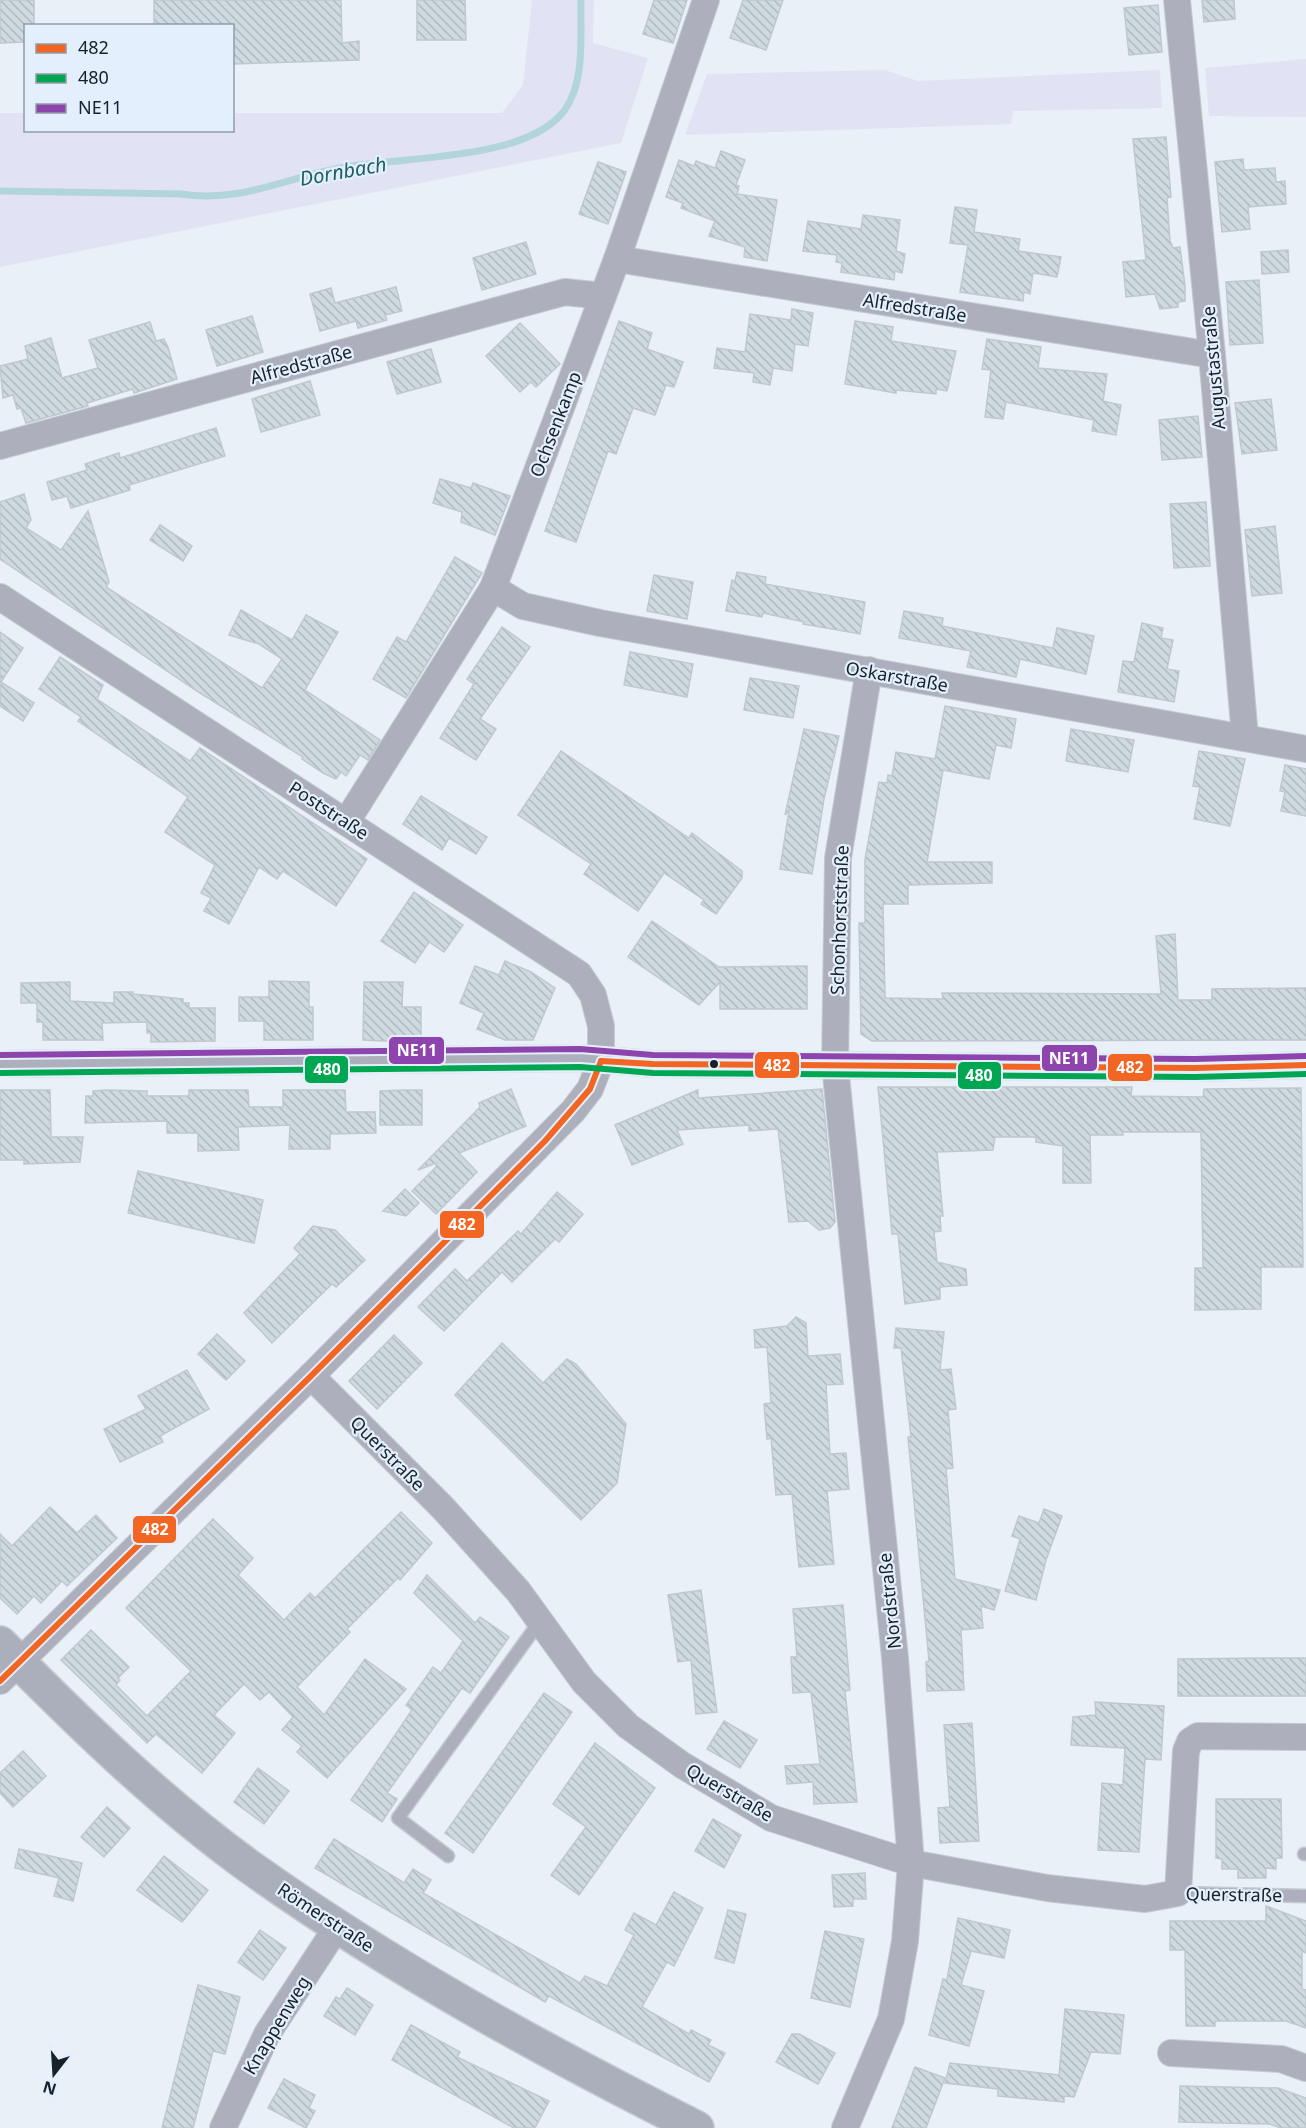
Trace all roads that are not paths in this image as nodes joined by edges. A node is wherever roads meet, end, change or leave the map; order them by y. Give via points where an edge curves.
1 (706, 0) edge
2 (1177, 0) edge
3 (617, 260) junction
4 (603, 296) junction
5 (1212, 355) junction
6 (0, 446) edge
7 (493, 588) junction
8 (0, 597) edge
9 (868, 670) junction
10 (1245, 737) junction
11 (1306, 748) edge
12 (347, 821) junction
13 (601, 1061) junction
14 (0, 1064) edge
15 (835, 1065) junction
16 (1306, 1065) edge
17 (311, 1376) junction
18 (540, 1621) junction
19 (6, 1662) edge
20 (1306, 1737) edge
21 (447, 1856) dead end
22 (911, 1863) junction
23 (1178, 1893) junction
24 (1306, 1896) edge
25 (337, 1927) junction
26 (1171, 2053) dead end
27 (1306, 2068) edge
28 (223, 2128) edge
29 (697, 2128) edge
30 (846, 2128) edge

1 - 3 street, Ochsenkamp
2 - 5 street, Augustastraße
3 - 4 street, Ochsenkamp
3 - 5 street, Alfredstraße
4 - 6 street, Alfredstraße via 565,292
4 - 7 street, Ochsenkamp
5 - 10 street, Augustastraße
7 - 9 street, Oskarstraße via 523,606 600,623
7 - 12 street, Ochsenkamp
8 - 12 street, Poststraße
9 - 10 street, Oskarstraße
9 - 15 street, Schonhorststraße via 838,858
10 - 11 street, Oskarstraße
12 - 13 street, Poststraße via 579,974 592,995 601,1026
13 - 14 street via 564,1058
13 - 15 street
13 - 17 street via 590,1089 573,1111
15 - 16 street
15 - 22 street, Nordstraße via 895,1658
17 - 18 street, Querstraße via 443,1508
17 - 19 street
18 - 21 lane via 398,1818
18 - 22 street, Querstraße via 584,1682 628,1726 682,1765 771,1818
19 - 25 main road, Römerstraße via 195,1824
20 - 23 street via 1198,1736 1190,1741 1186,1750
22 - 23 street, Querstraße via 1047,1888 1145,1899
22 - 30 street, Nordstraße via 905,1941 891,2019
23 - 24 lane, Querstraße
25 - 28 street, Knappenweg via 267,2034
25 - 29 main road, Römerstraße via 452,1996
26 - 27 street via 1281,2059

